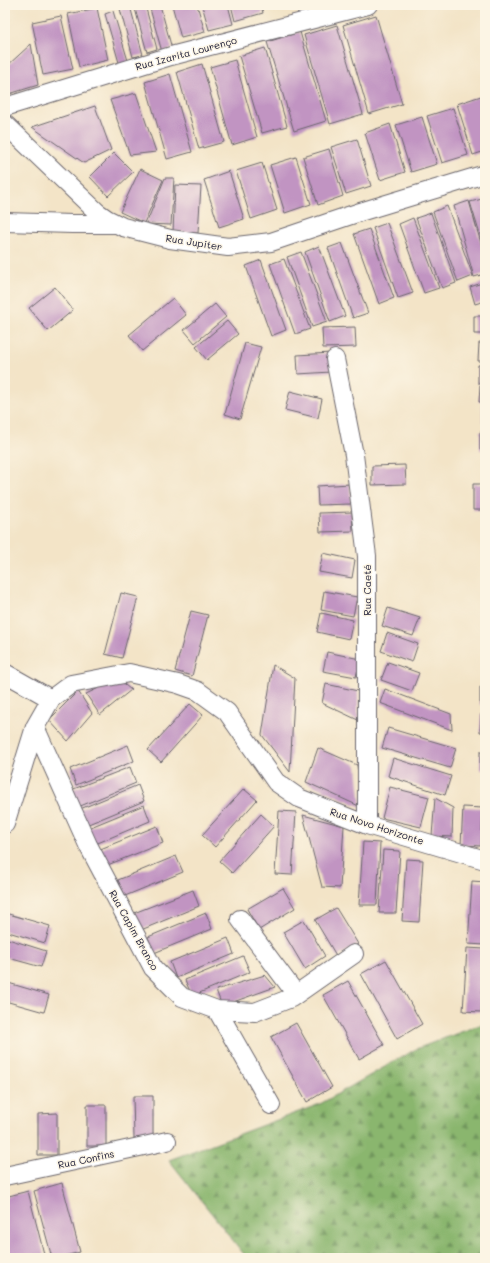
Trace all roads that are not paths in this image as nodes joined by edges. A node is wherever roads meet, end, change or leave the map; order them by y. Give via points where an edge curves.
1 (368, 5) edge
2 (5, 107) edge
3 (5, 124) edge
4 (485, 174) edge
5 (5, 222) edge
6 (116, 224) junction
7 (335, 359) dead end
8 (5, 673) edge
9 (51, 699) junction
10 (36, 727) junction
11 (5, 824) edge
12 (367, 825) junction
13 (485, 860) edge
14 (240, 919) dead end
15 (354, 954) dead end
16 (296, 994) junction
17 (217, 1010) junction
18 (270, 1105) dead end
19 (167, 1141) dead end
20 (5, 1176) edge

1 - 2 street, Rua Izarita Lourenço via 171,56
3 - 6 street, Rua Jupiter via 97,212
4 - 6 street, Rua Jupiter via 271,242 228,247 206,245 170,239
5 - 6 street
7 - 12 street, Rua Caeté via 354,455 367,556
8 - 9 street
9 - 10 street, Rua Novo Horizonte
9 - 12 street, Rua Novo Horizonte via 71,684 129,672 198,691 228,712 276,782 300,798
10 - 11 street, Rua Novo Horizonte
10 - 17 street, Rua Capim Branco via 88,845 153,968 182,996
12 - 13 street, Rua Novo Horizonte
14 - 16 street
15 - 16 street, Rua Capim Branco
16 - 17 street, Rua Capim Branco via 255,1012
17 - 18 street
19 - 20 street, Rua Confins

